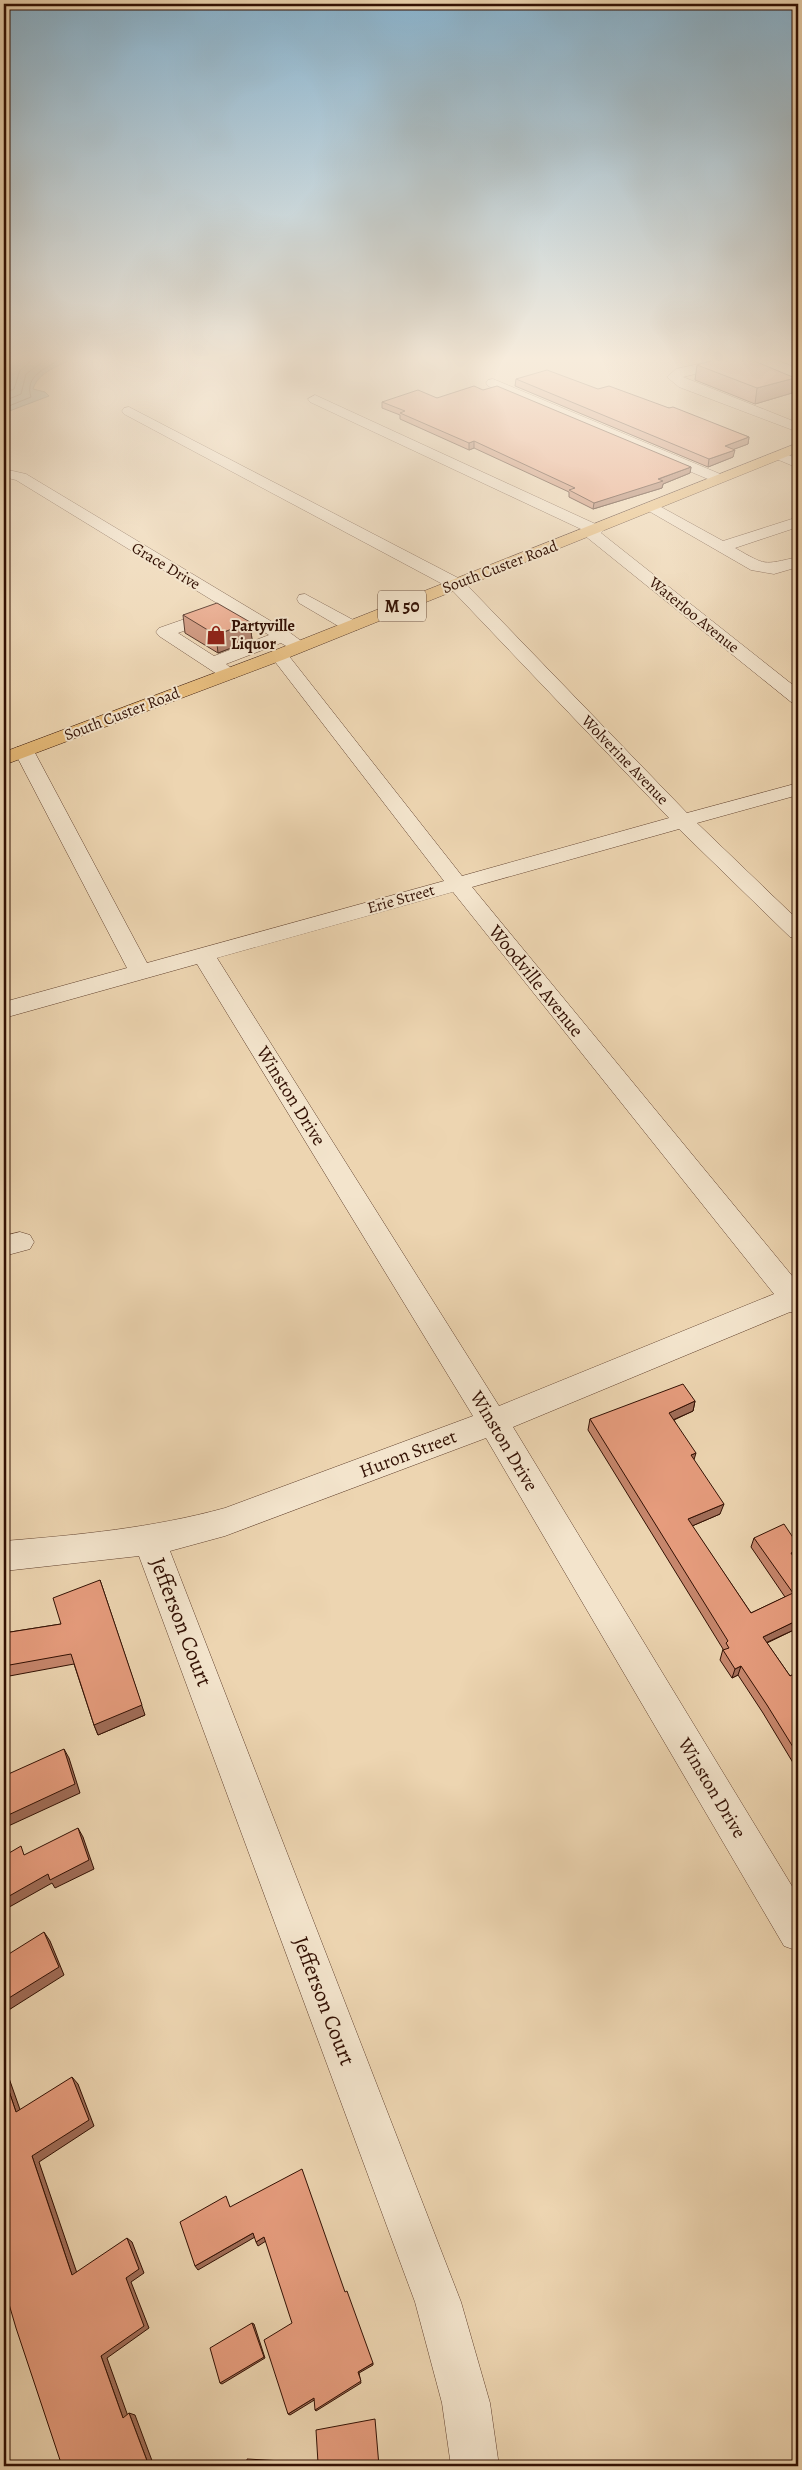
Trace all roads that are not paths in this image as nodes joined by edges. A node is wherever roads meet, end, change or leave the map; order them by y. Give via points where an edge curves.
1 (9, 473) edge
2 (246, 473) edge
3 (472, 473) edge
4 (706, 473) edge
5 (734, 473) edge
6 (720, 479) junction
7 (652, 507) junction
8 (798, 522) edge
9 (593, 531) junction
10 (721, 547) junction
11 (798, 562) edge
12 (456, 584) junction
13 (305, 599) dead end
14 (234, 606) junction
15 (351, 626) junction
16 (287, 646) junction
17 (213, 663) junction
18 (229, 674) junction
19 (798, 698) edge
20 (11, 754) edge
21 (798, 789) edge
22 (682, 820) junction
23 (457, 883) junction
24 (798, 932) edge
25 (203, 954) junction
26 (140, 971) junction
27 (4, 1010) edge
28 (797, 1299) edge
29 (493, 1422) junction
30 (150, 1541) junction
31 (4, 1556) edge
32 (798, 1932) edge
33 (475, 2466) edge

1 - 14 street, Grace Drive via 21,477
2 - 12 street, Wolverine Avenue
3 - 9 street, Waterloo Avenue
4 - 6 street
5 - 6 main road, South Custer Road / M 50
6 - 7 main road, South Custer Road / M 50
7 - 9 main road, South Custer Road / M 50
7 - 10 street
8 - 10 street
9 - 12 main road, South Custer Road / M 50
9 - 19 street, Waterloo Avenue
10 - 11 street via 757,567 774,569
12 - 15 main road, South Custer Road / M 50
12 - 22 street, Wolverine Avenue
13 - 15 street
14 - 16 street, Grace Drive
14 - 17 street via 165,632
15 - 16 main road, South Custer Road / M 50
16 - 17 street
16 - 18 main road, South Custer Road / M 50
16 - 23 street, Woodville Avenue
17 - 18 street
18 - 20 main road, South Custer Road / M 50
20 - 26 street
21 - 22 street, Erie Street
22 - 23 street, Erie Street
22 - 24 street, Wolverine Avenue
23 - 25 street, Erie Street
23 - 28 street, Woodville Avenue
25 - 26 street, Erie Street
25 - 29 street, Winston Drive
26 - 27 street, Erie Street
28 - 29 street, Huron Street
29 - 30 street, Huron Street via 225,1522
29 - 32 street, Winston Drive
30 - 31 street, Huron Street
30 - 33 street, Jefferson Court via 438,2302 466,2397

